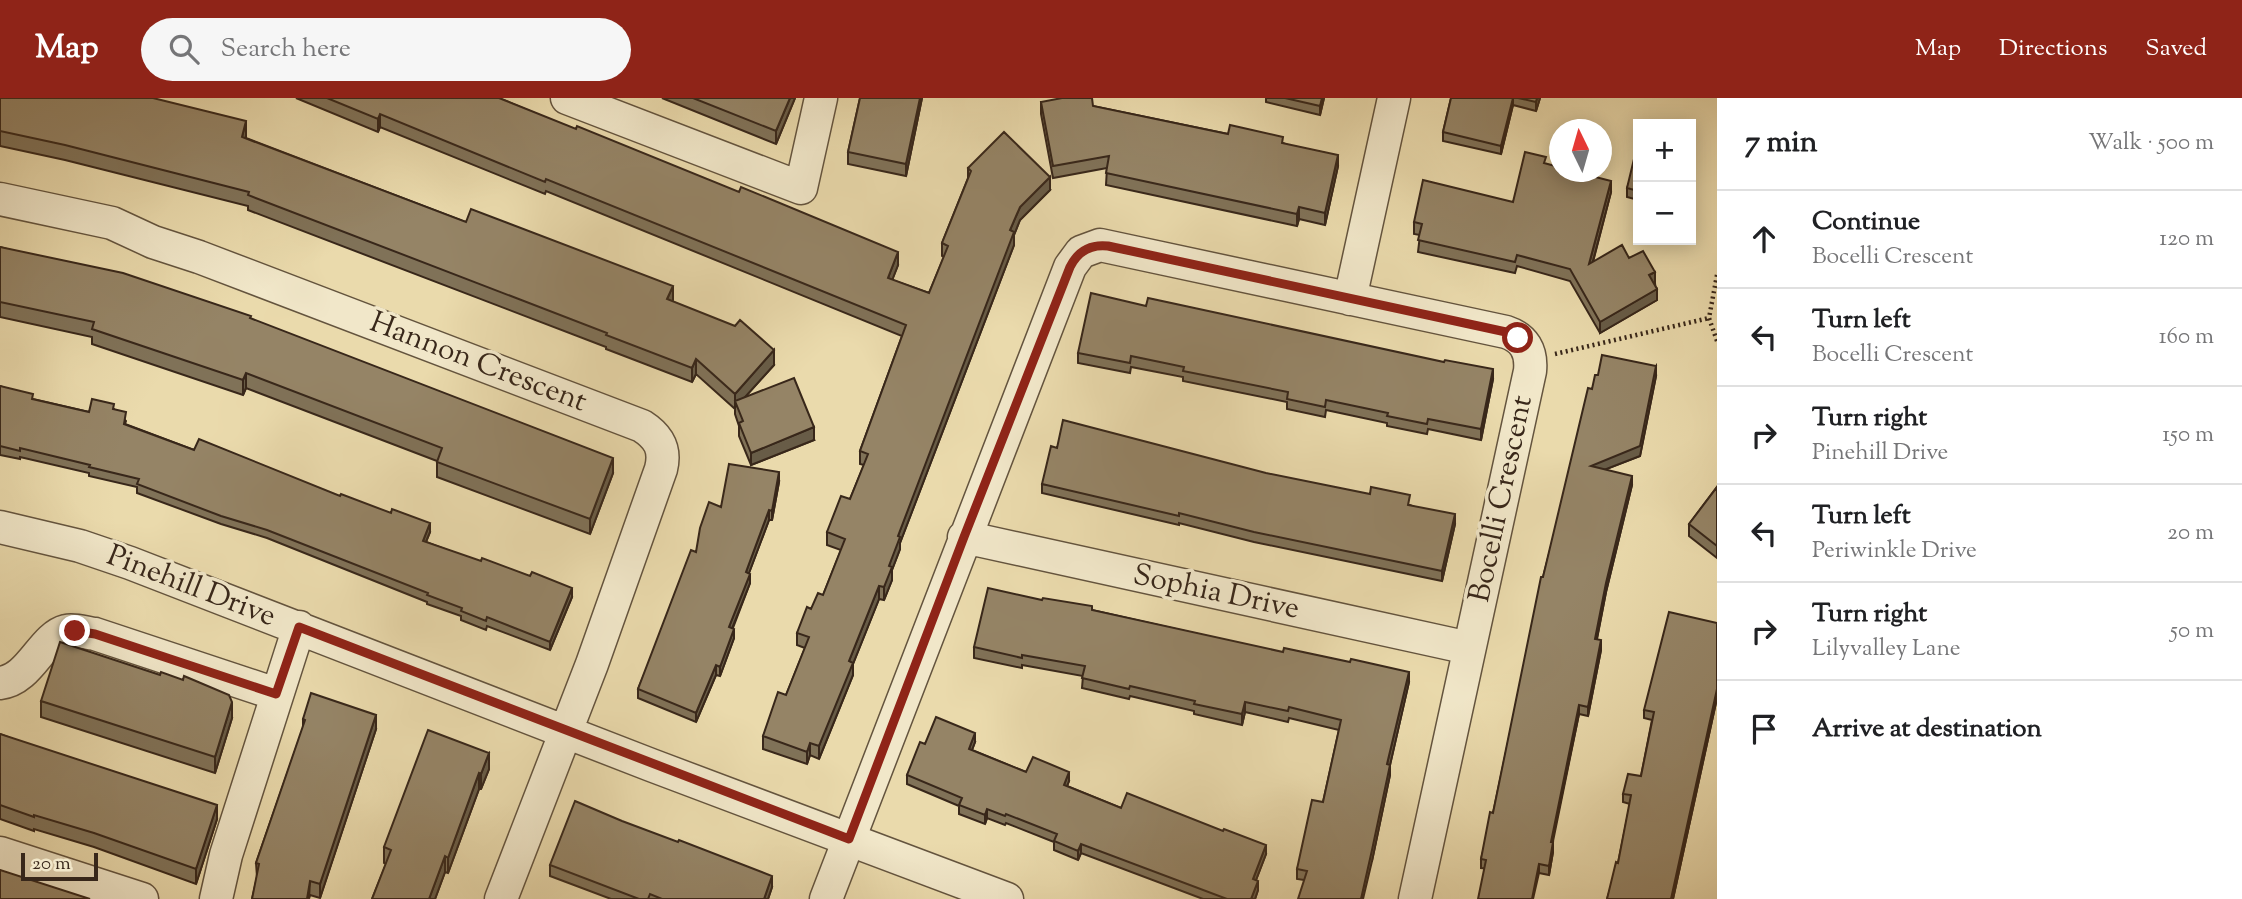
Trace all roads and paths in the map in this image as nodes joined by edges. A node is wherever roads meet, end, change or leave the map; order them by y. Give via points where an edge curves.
1 (821, 98) edge
2 (1394, 98) edge
3 (578, 100) edge
4 (0, 198) edge
5 (1717, 275) edge
6 (1350, 299) junction
7 (1709, 318) junction
8 (1717, 341) edge
9 (1531, 360) junction
10 (0, 527) edge
11 (964, 537) junction
12 (299, 627) junction
13 (1469, 648) junction
14 (0, 683) edge
15 (276, 694) junction
16 (566, 731) junction
17 (849, 839) junction
18 (0, 853) edge
19 (142, 899) edge
20 (216, 899) edge
21 (501, 899) edge
22 (826, 899) edge
23 (1007, 899) edge
24 (1415, 899) edge

1 - 3 street via 801,188
2 - 6 street
4 - 16 street, Hannon Crescent via 112,223 653,433 663,450 661,470
5 - 7 path
6 - 9 street, Bocelli Crescent via 1515,335
6 - 11 street, Bocelli Crescent via 1108,246 1084,249 1070,267
7 - 8 path
7 - 9 path
9 - 13 street, Bocelli Crescent
10 - 12 street, Pinehill Drive via 80,546
11 - 13 street, Sophia Drive
11 - 17 street, Bocelli Crescent
12 - 15 street
12 - 16 street, Pinehill Drive
13 - 24 street, Bocelli Crescent
14 - 15 street via 18,677 57,636 75,631
15 - 20 street
16 - 17 street, Pinehill Drive
16 - 21 street, Hannon Crescent
17 - 22 street, Bocelli Crescent
17 - 23 street, Pinehill Drive
18 - 19 street

